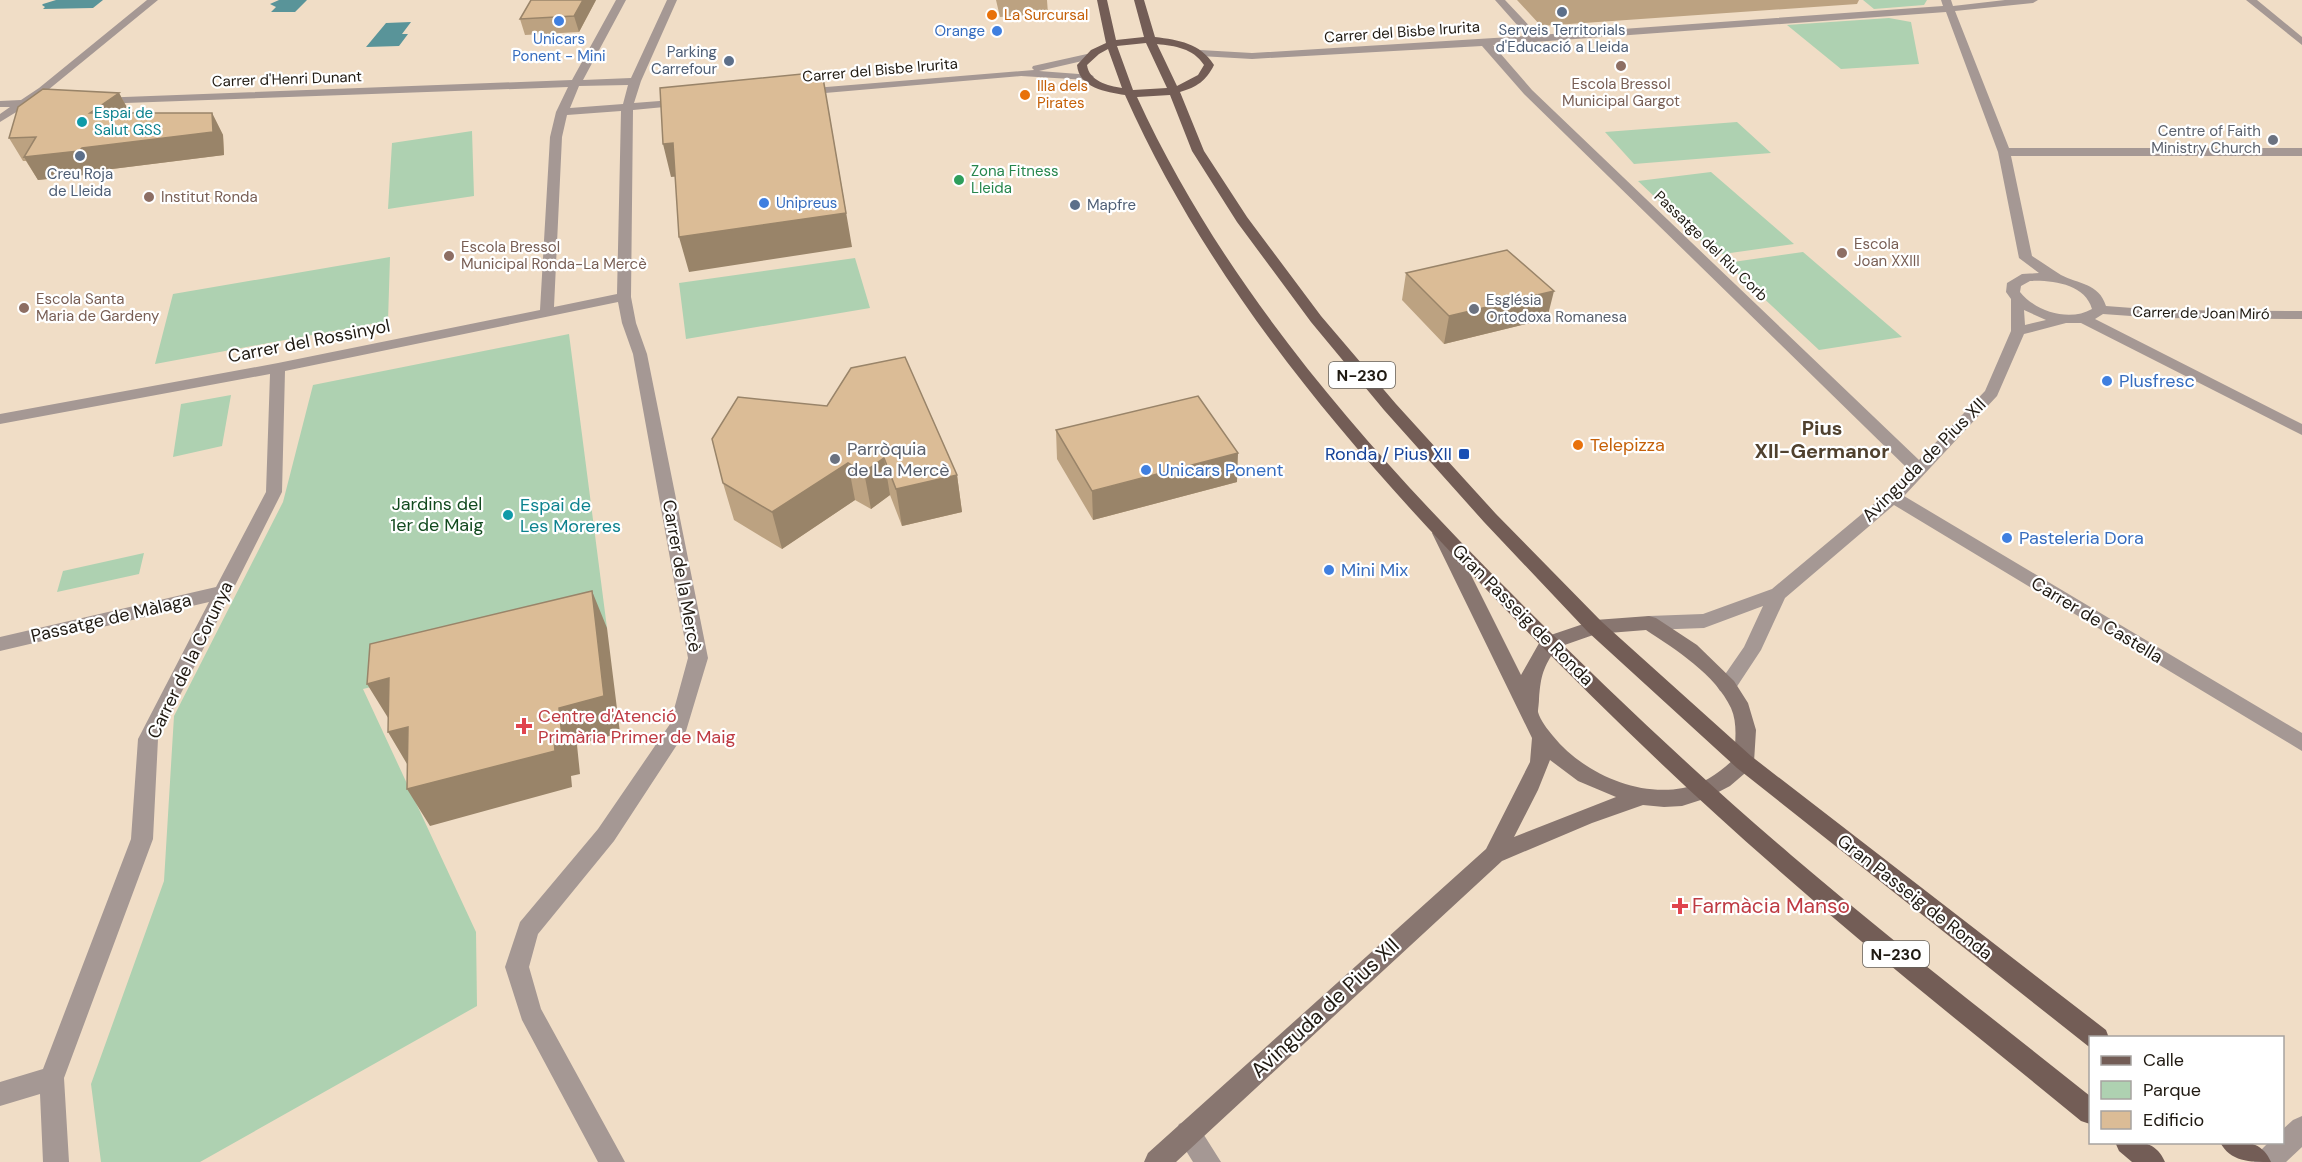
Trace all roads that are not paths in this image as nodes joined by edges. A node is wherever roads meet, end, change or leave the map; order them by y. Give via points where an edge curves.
1 (153, 0) edge
2 (621, 0) edge
3 (672, 0) edge
4 (1102, 0) edge
5 (1139, 0) edge
6 (1500, 0) edge
7 (2033, 0) edge
8 (2251, 0) edge
9 (1947, 4) edge
10 (1536, 38) junction
11 (1150, 40) junction
12 (1485, 42) junction
13 (2302, 42) edge
14 (1113, 44) junction
15 (1200, 53) junction
16 (1252, 56) junction
17 (1087, 57) junction
18 (1209, 65) junction
19 (1021, 73) junction
20 (1088, 77) junction
21 (635, 81) junction
22 (574, 85) junction
23 (1174, 91) junction
24 (795, 93) edge
25 (1129, 93) junction
26 (81, 101) edge
27 (699, 101) edge
28 (57, 102) edge
29 (27, 103) junction
30 (0, 104) edge
31 (626, 107) junction
32 (562, 112) junction
33 (0, 119) edge
34 (2004, 152) junction
35 (2302, 152) edge
36 (2026, 258) junction
37 (2058, 279) junction
38 (2014, 282) junction
39 (624, 297) junction
40 (2017, 300) junction
41 (2100, 310) junction
42 (547, 312) junction
43 (2302, 315) edge
44 (2067, 319) junction
45 (2084, 319) junction
46 (2018, 331) junction
47 (278, 368) junction
48 (0, 419) edge
49 (2302, 430) edge
50 (1919, 470) junction
51 (1893, 497) junction
52 (1442, 532) junction
53 (223, 592) junction
54 (1778, 594) junction
55 (1649, 623) junction
56 (1595, 627) junction
57 (0, 644) edge
58 (1549, 644) junction
59 (1726, 686) junction
60 (1529, 709) junction
61 (1542, 738) junction
62 (2302, 743) edge
63 (1744, 762) junction
64 (1706, 790) junction
65 (1644, 796) junction
66 (1494, 855) junction
67 (2094, 1036) edge
68 (52, 1078) junction
69 (0, 1094) edge
70 (2089, 1110) edge
71 (2302, 1129) edge
72 (1188, 1133) junction
73 (2129, 1144) edge
74 (2234, 1144) edge
75 (56, 1162) edge
76 (612, 1162) edge
77 (1157, 1162) edge
78 (1208, 1162) edge
79 (2152, 1162) edge
80 (2258, 1162) edge
81 (2267, 1162) edge

1 - 29 street
2 - 22 street
3 - 21 street, Carrer de la Mercè
4 - 14 main road, Gran Passeig de Ronda / N-230
5 - 11 main road, Gran Passeig de Ronda / N-230
6 - 10 street
7 - 9 street, Carrer del Bisbe Irurita
8 - 13 street
9 - 10 street, Carrer del Bisbe Irurita
9 - 34 street
10 - 12 street, Carrer del Bisbe Irurita
11 - 14 main road
11 - 15 main road
11 - 23 main road, Gran Passeig de Ronda / N-230
12 - 16 street, Carrer del Bisbe Irurita
12 - 50 street, Passatge del Riu Corb via 1528,92
14 - 17 main road
14 - 25 main road, Gran Passeig de Ronda / N-230
15 - 16 street, Carrer del Bisbe Irurita
15 - 18 main road
16 - 18 street, Carrer del Bisbe Irurita
17 - 19 street, Carrer del Bisbe Irurita
17 - 20 main road via 1082,65
18 - 23 main road via 1202,79
19 - 20 street, Carrer del Bisbe Irurita
19 - 24 street, Carrer del Bisbe Irurita
20 - 25 main road via 1109,89
21 - 22 street
21 - 31 street, Carrer de la Mercè
22 - 26 street, Carrer d'Henri Dunant
22 - 32 street
23 - 25 main road
23 - 56 main road, Gran Passeig de Ronda / N-230 via 1198,151 1242,219 1316,319 1482,510
25 - 52 main road, Gran Passeig de Ronda / N-230 via 1195,221 1257,315 1334,413
27 - 31 street
28 - 29 street
29 - 30 street
29 - 33 street
31 - 32 street
31 - 39 street, Carrer de la Mercè
32 - 42 street via 556,137
34 - 35 street
34 - 36 street
36 - 37 street
36 - 38 street
37 - 38 street via 2026,277
37 - 41 street via 2094,296
38 - 40 street, Avinguda de Pius XII via 2011,287
39 - 42 street, Carrer del Rossinyol
39 - 76 street, Carrer de la Mercè via 640,354 698,658 680,726 606,835 528,929 517,968 530,1012
40 - 44 street via 2038,313
40 - 46 street, Avinguda de Pius XII
41 - 43 street, Carrer de Joan Miró
41 - 45 street
42 - 47 street, Carrer del Rossinyol
44 - 45 street
44 - 46 street
45 - 49 street
46 - 50 street, Avinguda de Pius XII via 1992,393
47 - 48 street, Carrer del Rossinyol
47 - 53 street, Carrer de la Corunya via 274,492
50 - 51 street, Avinguda de Pius XII
51 - 54 street, Avinguda de Pius XII
51 - 62 street, Carrer de Castella
52 - 58 main road, Gran Passeig de Ronda / N-230
52 - 60 street
53 - 57 street, Passatge de Màlaga
53 - 68 street, Carrer de la Corunya via 148,739 142,839
54 - 55 street, Avinguda de Pius XII via 1704,621
54 - 59 street, Avinguda de Pius XII via 1752,650
55 - 56 street
55 - 59 street via 1690,650
56 - 58 street
56 - 63 main road, Gran Passeig de Ronda / N-230
58 - 60 street via 1531,673
58 - 64 main road, Gran Passeig de Ronda / N-230
59 - 63 street via 1740,708 1746,730
60 - 61 street
61 - 65 street via 1569,765 1596,781
61 - 66 street via 1540,762
63 - 64 street via 1728,778
63 - 67 main road, Gran Passeig de Ronda / N-230
64 - 65 street via 1680,798
64 - 70 main road, Gran Passeig de Ronda / N-230 via 1829,900
65 - 66 street
66 - 72 street, Avinguda de Pius XII
68 - 69 street
68 - 75 street, Carrer de la Corunya
71 - 81 street
72 - 77 street, Avinguda de Pius XII
72 - 78 street
73 - 79 main road
74 - 80 main road

